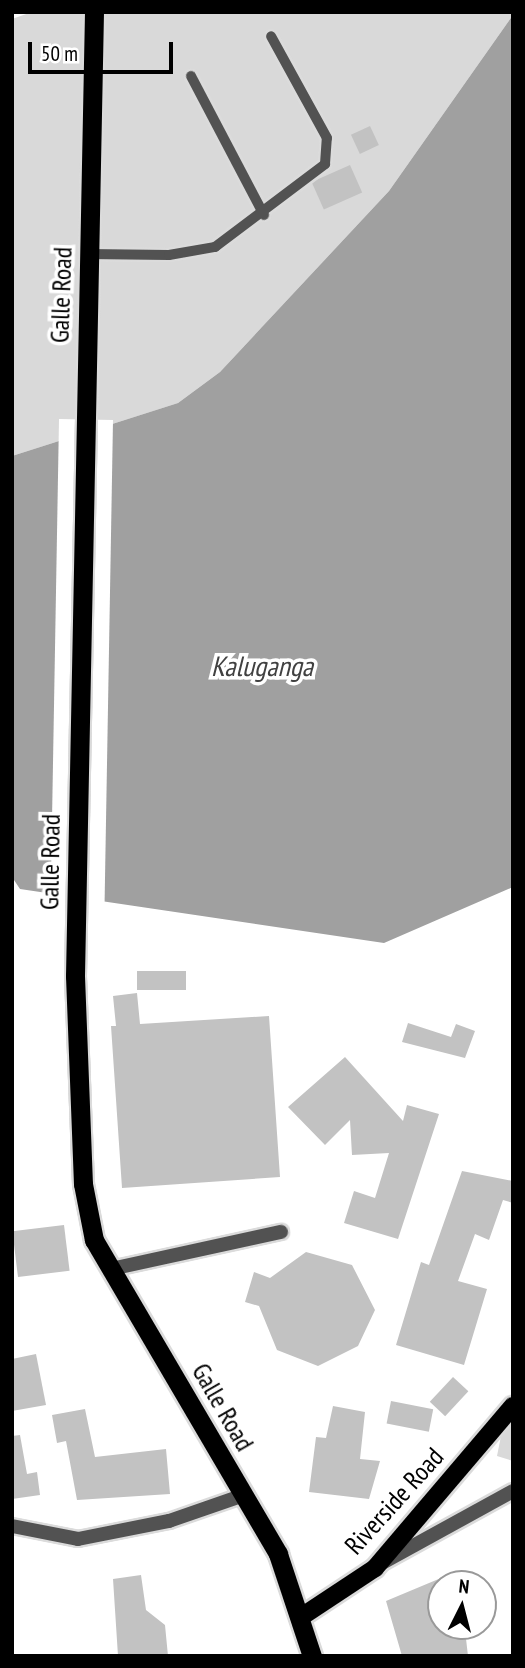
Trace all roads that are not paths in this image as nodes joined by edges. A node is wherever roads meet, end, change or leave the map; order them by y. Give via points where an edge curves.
1 (94, 20) edge
2 (271, 36) dead end
3 (191, 76) dead end
4 (264, 215) junction
5 (88, 254) junction
6 (281, 1232) dead end
7 (111, 1269) junction
8 (513, 1406) edge
9 (513, 1491) edge
10 (244, 1495) junction
11 (12, 1526) edge
12 (375, 1568) junction
13 (301, 1617) junction
14 (312, 1656) edge

1 - 5 highway, Galle Road
2 - 4 lane via 330,150 325,164
3 - 4 lane
4 - 5 lane via 193,254
5 - 7 highway, Galle Road via 75,976 83,1184 94,1240
6 - 7 street
7 - 10 highway, Galle Road
8 - 12 main road, Riverside Road
9 - 12 street
10 - 11 street via 169,1521 78,1539
10 - 13 highway, Galle Road via 278,1554
12 - 13 main road, Riverside Road
13 - 14 highway, Galle Road

